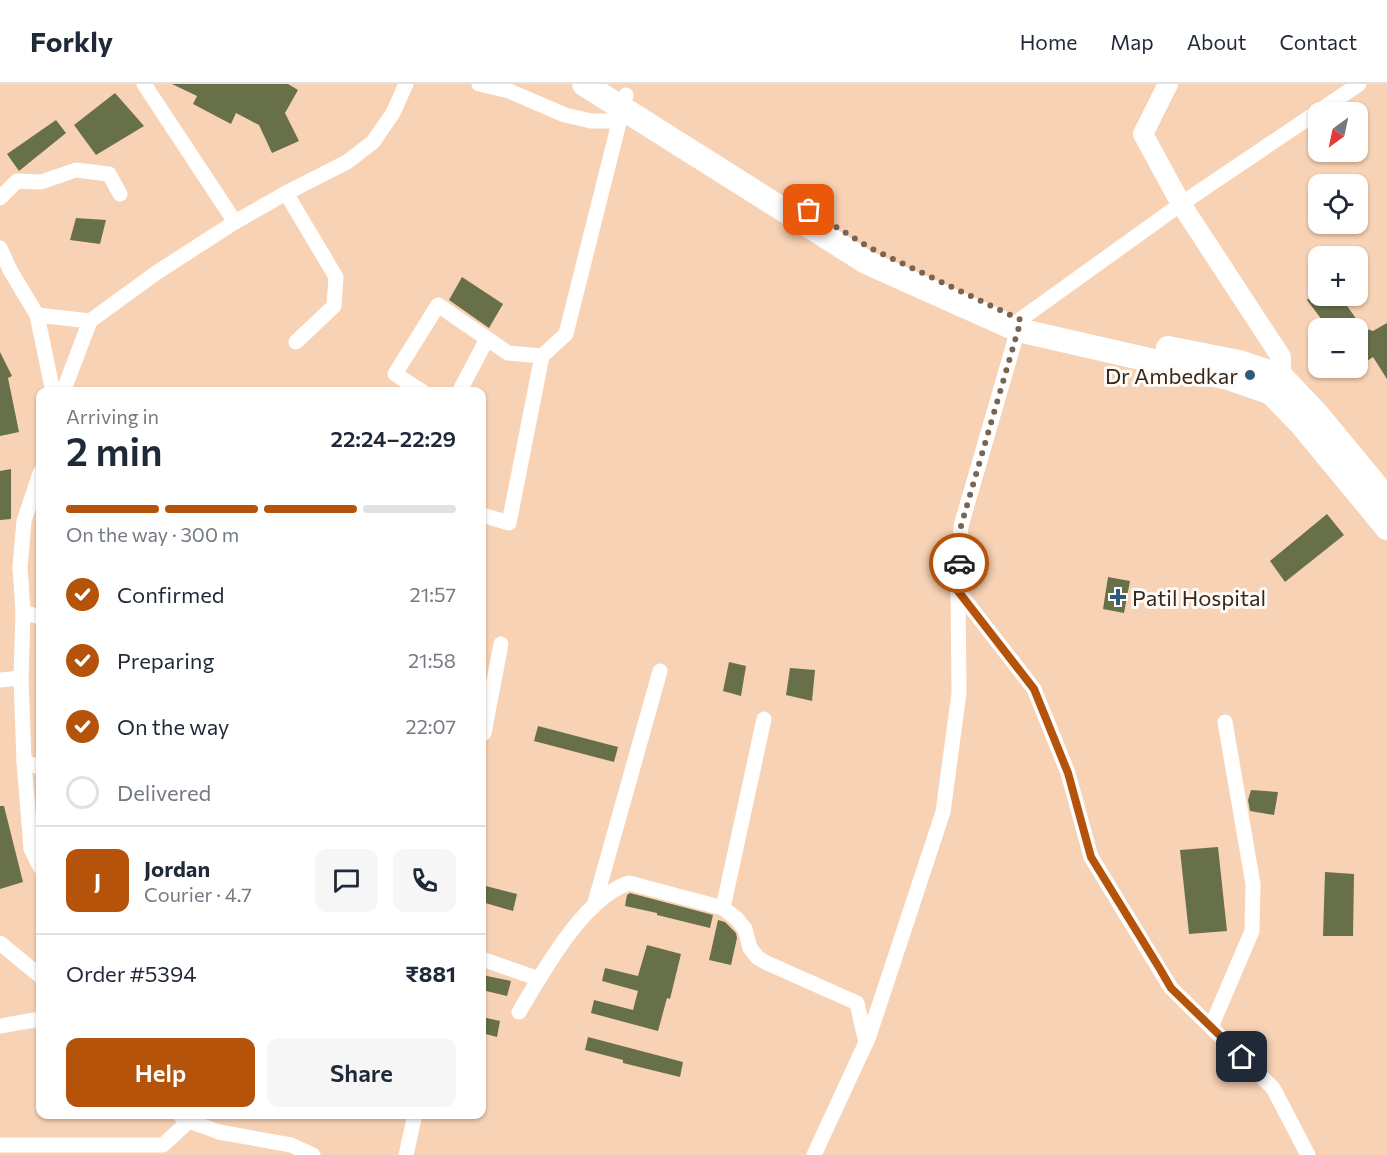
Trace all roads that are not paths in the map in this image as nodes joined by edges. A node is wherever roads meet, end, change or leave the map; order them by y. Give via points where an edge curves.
1 (144, 84) edge
2 (406, 84) edge
3 (479, 84) edge
4 (584, 84) edge
5 (1168, 84) edge
6 (1359, 84) edge
7 (619, 102) edge
8 (286, 193) junction
9 (120, 194) dead end
10 (0, 198) edge
11 (1181, 204) junction
12 (235, 222) junction
13 (0, 248) edge
14 (37, 315) junction
15 (90, 321) junction
16 (1020, 325) junction
17 (488, 339) junction
18 (296, 342) dead end
19 (542, 356) junction
20 (1276, 385) junction
21 (52, 387) edge
22 (65, 387) edge
23 (415, 387) edge
24 (462, 387) edge
25 (36, 485) edge
26 (1387, 499) edge
27 (486, 517) edge
28 (1387, 528) edge
29 (958, 591) junction
30 (22, 612) junction
31 (36, 615) edge
32 (501, 644) dead end
33 (660, 671) dead end
34 (21, 678) junction
35 (0, 680) edge
36 (486, 717) edge
37 (764, 719) dead end
38 (1225, 722) dead end
39 (24, 762) junction
40 (36, 766) edge
41 (36, 858) edge
42 (594, 906) junction
43 (723, 908) junction
44 (0, 943) edge
45 (486, 961) edge
46 (36, 973) edge
47 (539, 978) junction
48 (519, 1012) dead end
49 (36, 1020) edge
50 (0, 1026) edge
51 (1211, 1027) junction
52 (866, 1043) junction
53 (183, 1119) edge
54 (186, 1119) edge
55 (414, 1119) edge
56 (0, 1145) edge
57 (313, 1155) edge
58 (406, 1155) edge
59 (814, 1155) edge
60 (1308, 1155) edge

1 - 12 street
2 - 8 street via 393,113 373,142 347,162
3 - 7 street via 591,121
4 - 7 main road
5 - 11 street via 1143,134
6 - 11 street
7 - 16 main road via 870,248
7 - 19 street via 566,334
8 - 12 street
8 - 18 street via 336,277 334,306
9 - 10 street via 109,174 76,170 41,182 17,181
11 - 16 street
11 - 20 street via 1281,357
12 - 15 street
13 - 14 street
14 - 15 street
14 - 21 street
15 - 22 street
16 - 20 main road via 1239,362
16 - 29 street via 961,526
17 - 19 street via 508,354
17 - 23 street via 438,305 394,374
17 - 24 street
19 - 27 street via 510,523
20 - 26 main road via 1318,415
20 - 28 main road via 1302,425
25 - 30 street via 24,521
29 - 51 street via 1034,689 1068,773 1091,857 1171,988
29 - 52 street via 959,693 943,812
30 - 31 street
30 - 34 street
32 - 36 street
33 - 42 street
34 - 35 street
34 - 39 street
37 - 43 street
38 - 51 street via 1252,884 1252,931
39 - 40 street
39 - 41 street
42 - 43 street via 629,883
42 - 47 street via 562,942
43 - 52 street via 745,928 750,948 758,958 857,1004
44 - 46 street
45 - 47 street
47 - 48 street
49 - 50 street
51 - 60 street via 1273,1088
52 - 59 street
53 - 56 street via 163,1145
54 - 57 street via 219,1132 291,1145
55 - 58 street

